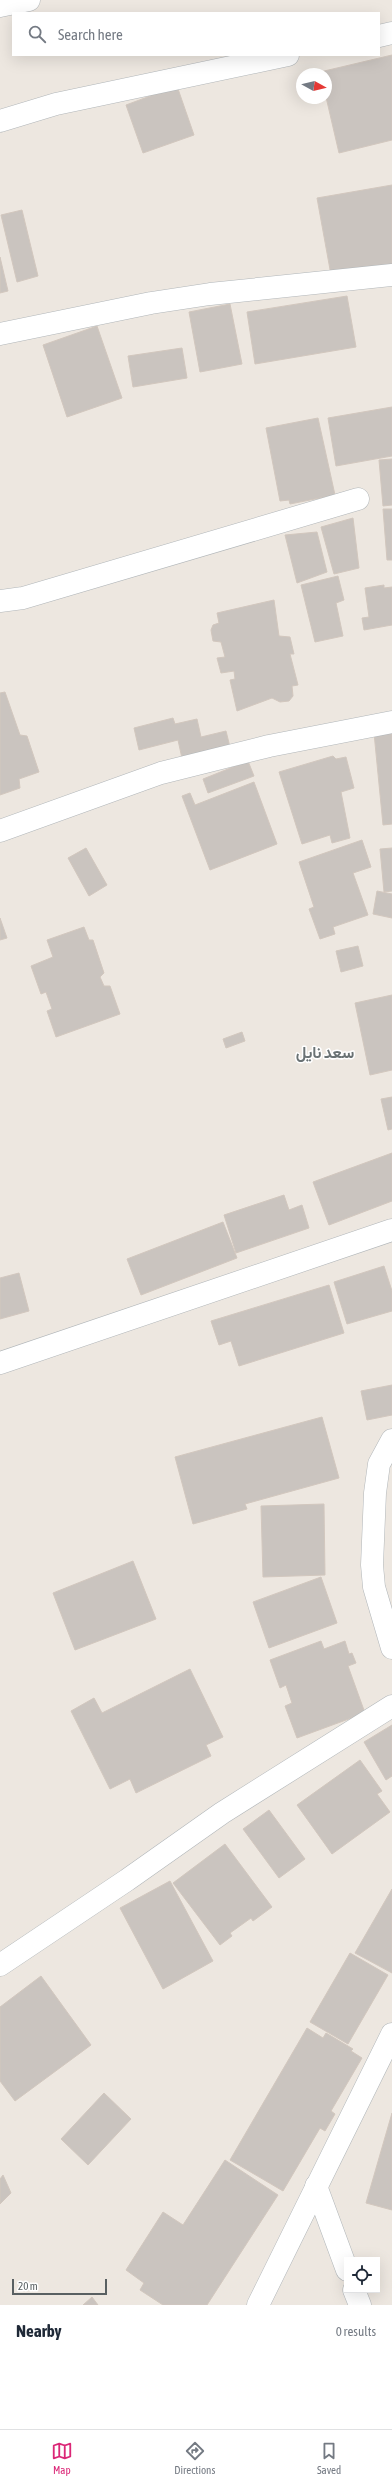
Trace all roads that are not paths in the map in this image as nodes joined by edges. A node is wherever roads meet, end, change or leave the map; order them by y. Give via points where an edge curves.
1 (29, 0) edge
2 (0, 6) edge
3 (392, 33) edge
4 (380, 36) edge
5 (283, 56) edge
6 (0, 121) edge
7 (392, 274) edge
8 (0, 334) edge
9 (358, 499) dead end
10 (0, 601) edge
11 (392, 722) edge
12 (0, 831) edge
13 (392, 1230) edge
14 (0, 1363) edge
15 (392, 1440) edge
16 (392, 1648) edge
17 (392, 1706) edge
18 (0, 1964) edge
19 (392, 2034) edge
20 (316, 2186) junction
21 (344, 2262) edge
22 (355, 2293) edge
23 (258, 2305) edge
24 (360, 2305) edge

1 - 2 street
3 - 4 street
5 - 6 street via 56,104
7 - 8 street via 203,296
9 - 10 street via 23,598
11 - 12 street via 269,746 161,773
13 - 14 street
15 - 16 street via 379,1464 372,1565 374,1587
17 - 18 street via 222,1813
19 - 20 street
20 - 21 street
20 - 23 street
22 - 24 street

